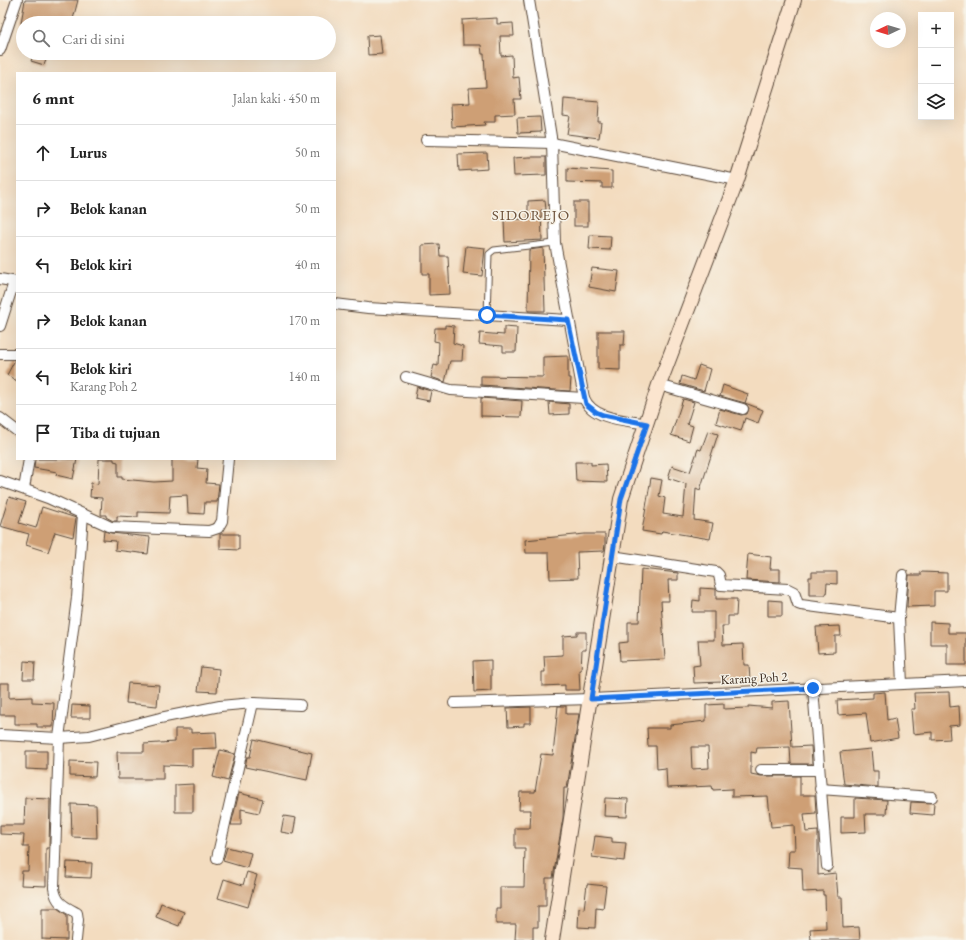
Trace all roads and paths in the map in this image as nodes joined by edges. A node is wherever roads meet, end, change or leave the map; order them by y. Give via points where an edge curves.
1 (17, 0) edge
2 (529, 0) edge
3 (794, 0) edge
4 (0, 50) edge
5 (426, 140) dead end
6 (552, 143) junction
7 (737, 180) junction
8 (555, 243) junction
9 (0, 279) edge
10 (15, 282) edge
11 (336, 304) edge
12 (487, 315) junction
13 (568, 320) junction
14 (0, 326) edge
15 (0, 354) edge
16 (16, 354) edge
17 (406, 377) dead end
18 (659, 385) junction
19 (584, 398) junction
20 (743, 409) dead end
21 (0, 418) edge
22 (647, 424) junction
23 (16, 430) edge
24 (29, 460) edge
25 (228, 460) edge
26 (0, 481) edge
27 (24, 489) junction
28 (82, 514) junction
29 (612, 556) junction
30 (903, 575) dead end
31 (899, 618) junction
32 (966, 681) edge
33 (902, 684) junction
34 (813, 688) junction
35 (591, 699) junction
36 (254, 703) junction
37 (454, 703) dead end
38 (300, 704) dead end
39 (0, 736) edge
40 (59, 738) junction
41 (761, 770) dead end
42 (819, 770) junction
43 (820, 789) junction
44 (932, 797) dead end
45 (217, 858) dead end
46 (827, 866) dead end
47 (76, 940) edge
48 (552, 940) edge

1 - 4 street
2 - 6 street
3 - 7 main road
5 - 6 street
6 - 7 street
6 - 8 street
7 - 18 main road
8 - 12 lane via 494,250 490,254
8 - 13 street
9 - 10 street
10 - 14 street
11 - 12 street
12 - 13 street
13 - 19 street
15 - 16 street
17 - 19 street via 451,390
18 - 20 street
18 - 22 main road
19 - 22 street via 586,404 596,412
21 - 23 street
22 - 29 main road via 621,499
24 - 27 street
25 - 28 street via 222,521 218,528 209,531 111,527
26 - 27 street
27 - 28 street
28 - 40 street via 77,598
29 - 31 street via 716,572 721,585 788,589 794,592 798,604 801,605
29 - 35 main road
30 - 31 street
31 - 33 street
32 - 33 street, Karang Poh 2
33 - 34 street, Karang Poh 2
34 - 35 street, Karang Poh 2
34 - 42 street
35 - 37 street, Karang Poh 2
35 - 48 main road
36 - 38 street
36 - 40 street via 220,706 160,718 89,736
36 - 45 street
39 - 40 street
40 - 47 street via 54,888 55,897 60,904 76,913
41 - 42 street
42 - 43 street
43 - 44 street
43 - 46 street

